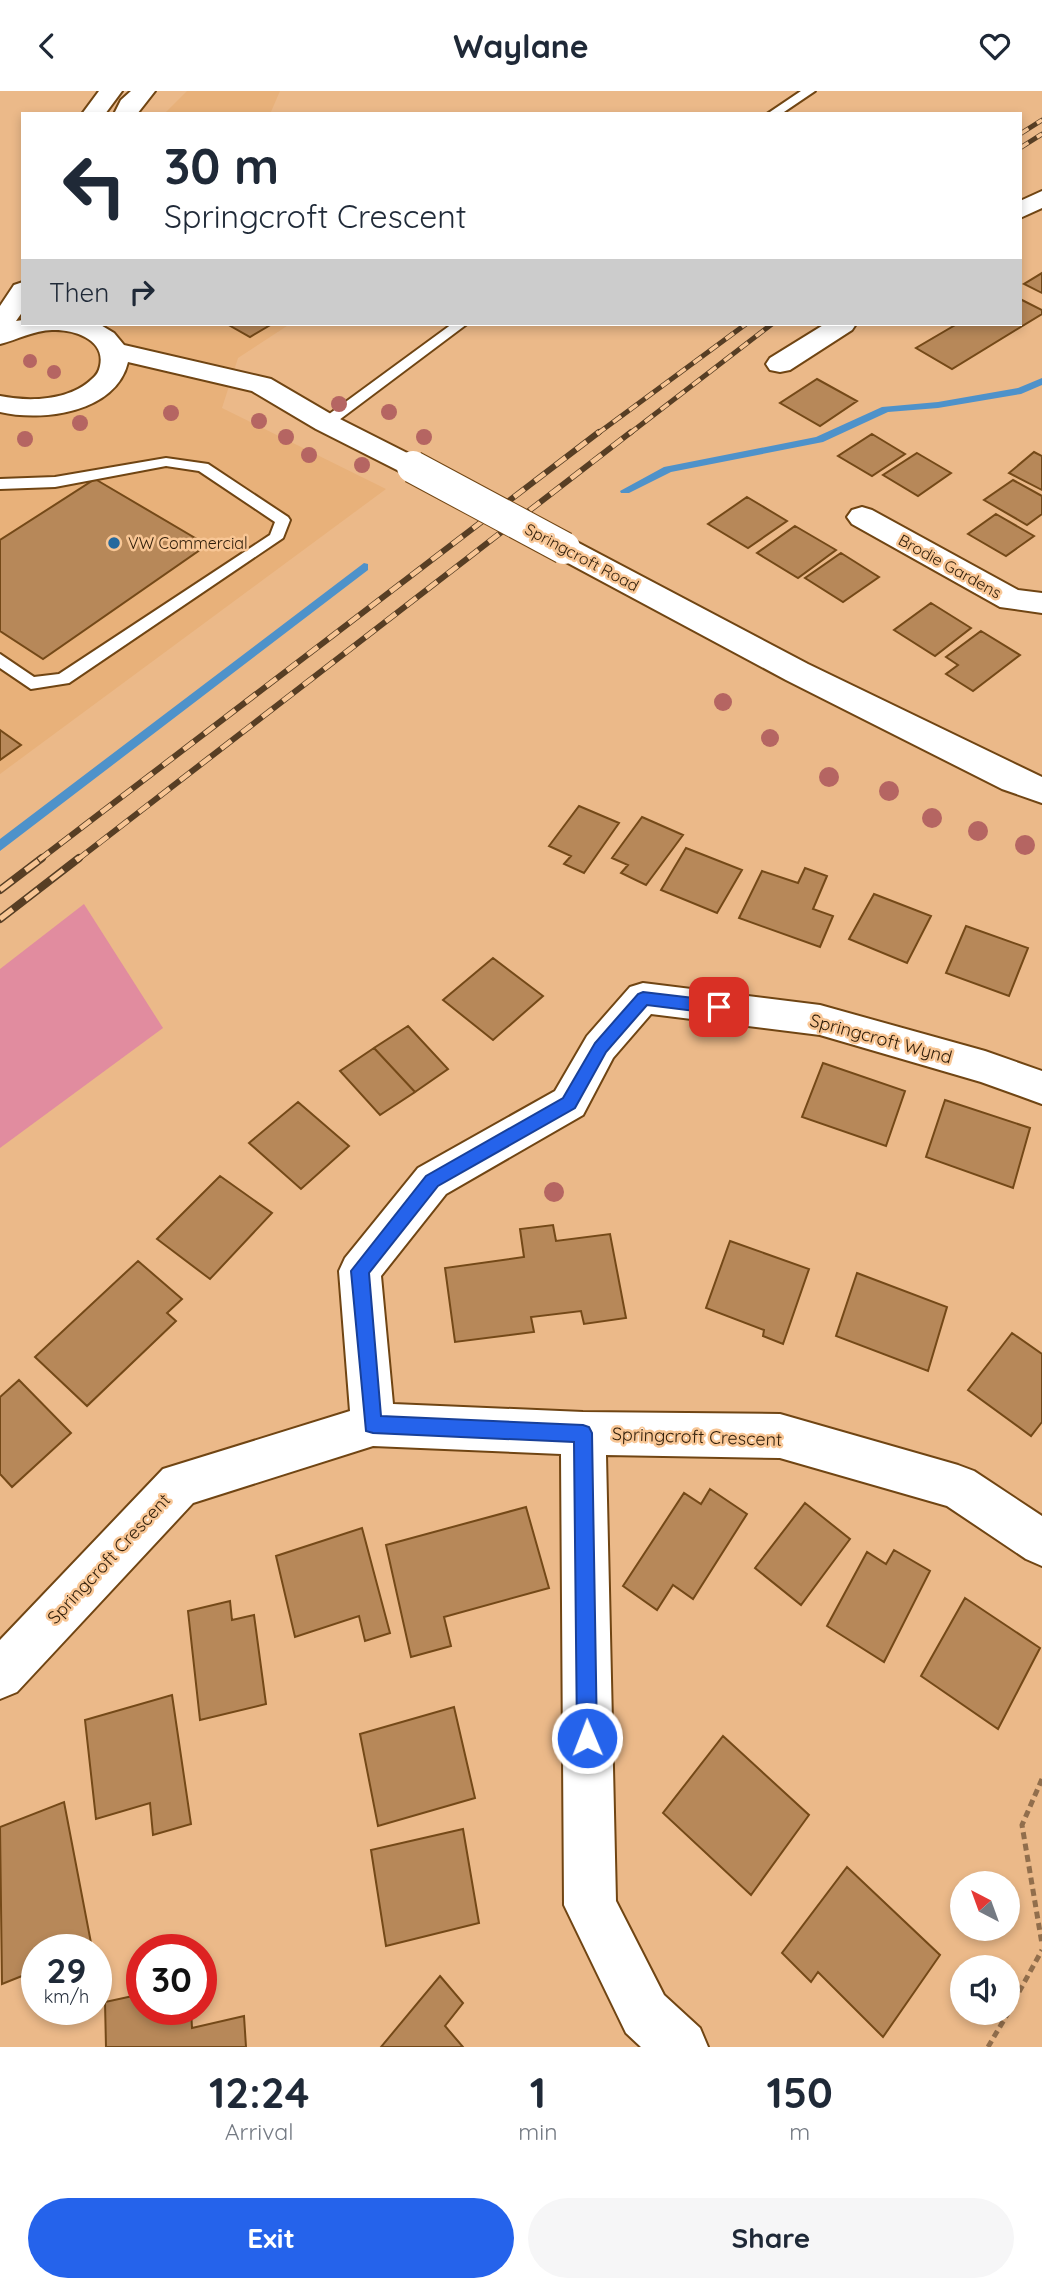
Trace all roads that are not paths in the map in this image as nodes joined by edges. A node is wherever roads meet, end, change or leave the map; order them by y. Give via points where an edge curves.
1 (111, 91) edge
2 (144, 91) edge
3 (809, 91) edge
4 (95, 112) edge
5 (126, 112) edge
6 (776, 112) edge
7 (1042, 198) edge
8 (1022, 210) edge
9 (21, 293) edge
10 (0, 326) edge
11 (31, 326) edge
12 (71, 326) edge
13 (457, 326) edge
14 (840, 326) edge
15 (0, 336) edge
16 (114, 351) junction
17 (780, 364) dead end
18 (0, 404) edge
19 (326, 423) junction
20 (0, 484) edge
21 (862, 517) dead end
22 (1042, 603) edge
23 (0, 660) edge
24 (1042, 790) edge
25 (1042, 1088) edge
26 (373, 1425) junction
27 (583, 1433) junction
28 (1042, 1543) edge
29 (0, 1675) edge
30 (681, 2047) edge

1 - 4 street
2 - 5 street
3 - 6 lane
7 - 8 street
9 - 10 street
11 - 15 street
12 - 16 street via 97,333
13 - 19 lane
14 - 17 street
16 - 18 street via 115,364 108,377 75,400 28,408
16 - 19 street, Springcroft Road via 261,386
19 - 24 street, Springcroft Road, bridge via 809,678
20 - 23 lane via 54,482 166,462 203,467 283,520 276,538 63,679 31,683
21 - 22 street, Brodie Gardens via 1011,600
25 - 26 street, Springcroft Wynd via 820,1020 643,998 600,1048 569,1103 432,1181 360,1271
26 - 27 street, Springcroft Crescent
26 - 29 street, Springcroft Crescent via 179,1485
27 - 28 street, Springcroft Crescent via 780,1436 958,1487
27 - 30 street via 590,1905 645,2014

